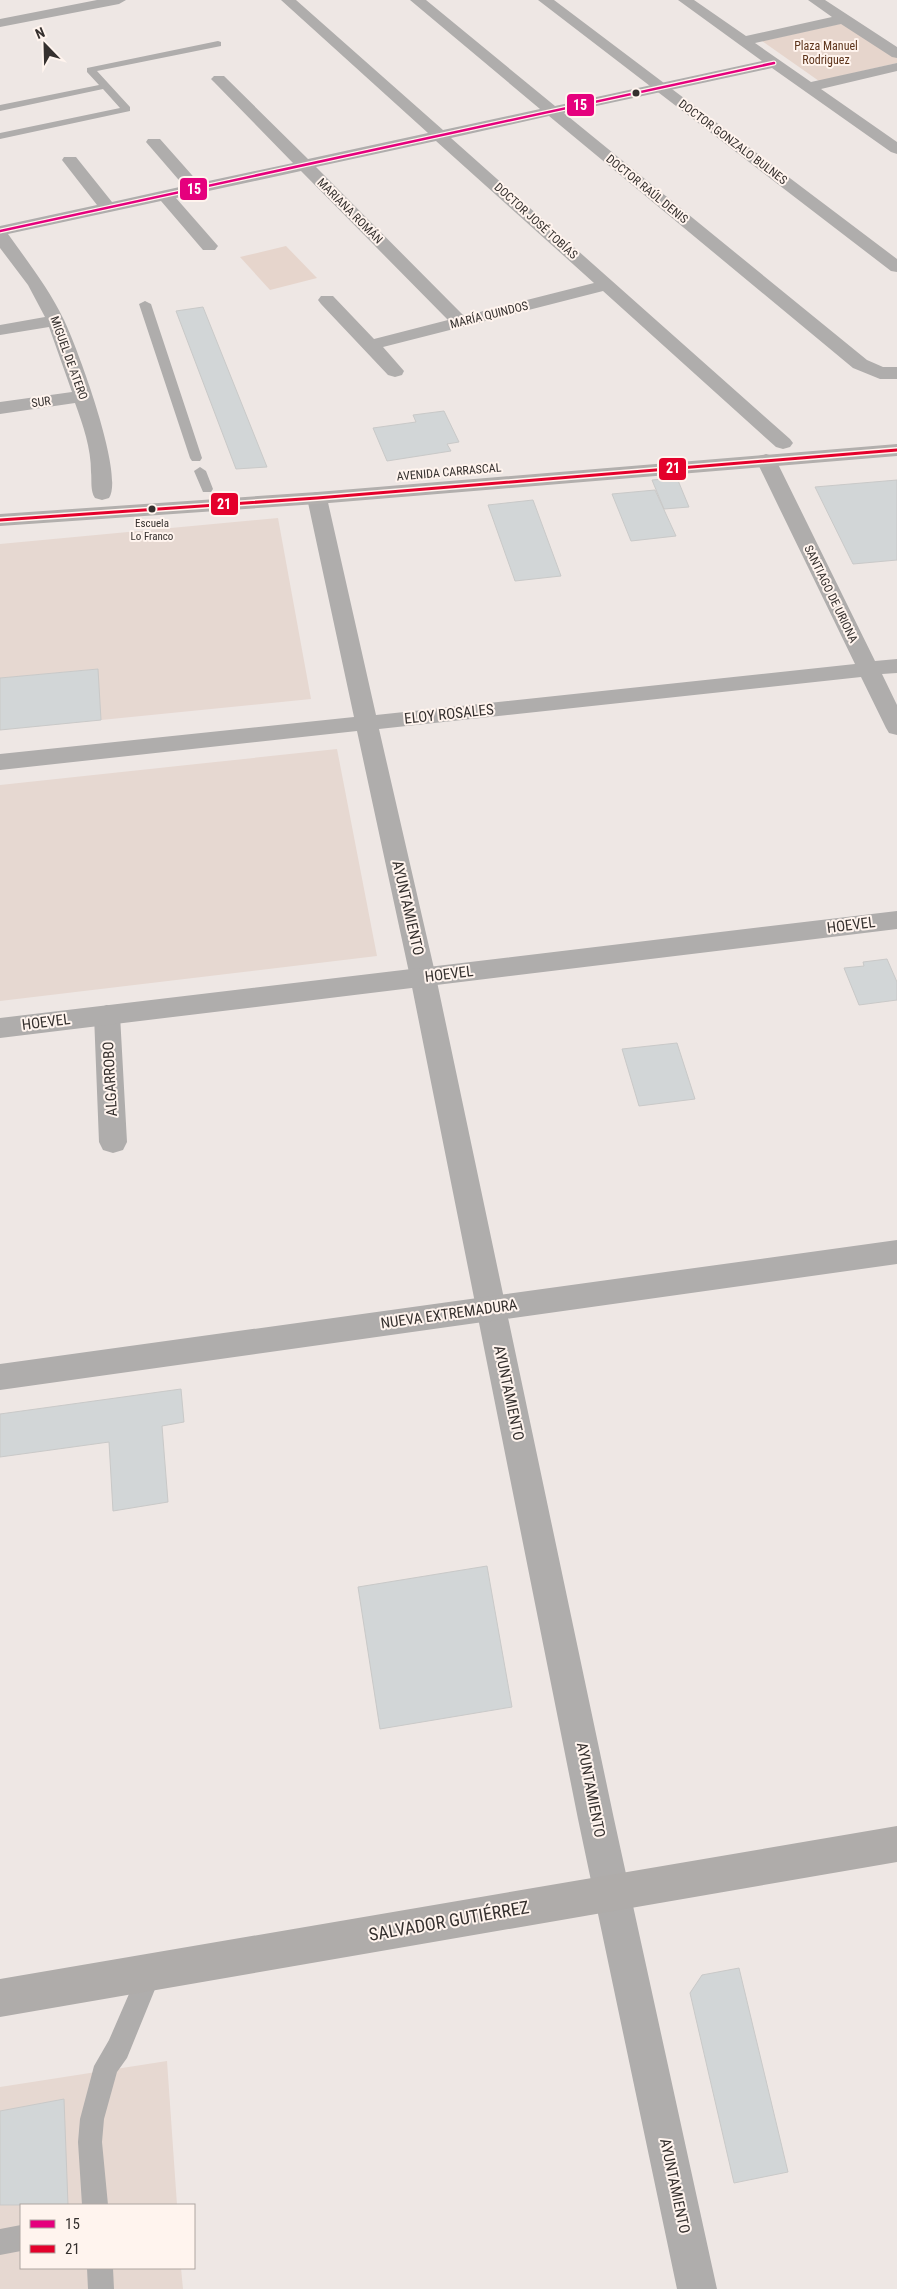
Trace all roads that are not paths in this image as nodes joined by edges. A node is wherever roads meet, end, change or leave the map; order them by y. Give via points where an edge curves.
1 (119, 0) edge
2 (288, 0) edge
3 (417, 0) edge
4 (545, 0) edge
5 (685, 0) edge
6 (814, 0) edge
7 (91, 3) edge
8 (844, 19) junction
9 (0, 23) edge
10 (897, 36) edge
11 (743, 41) junction
12 (877, 41) junction
13 (218, 44) dead end
14 (897, 54) edge
15 (774, 63) junction
16 (897, 67) edge
17 (219, 79) dead end
18 (106, 86) junction
19 (809, 87) junction
20 (661, 88) junction
21 (0, 108) edge
22 (553, 111) junction
23 (0, 136) edge
24 (440, 136) junction
25 (154, 142) dead end
26 (897, 148) edge
27 (70, 160) dead end
28 (304, 165) junction
29 (196, 189) junction
30 (165, 196) junction
31 (108, 208) junction
32 (0, 231) edge
33 (0, 236) edge
34 (209, 246) dead end
35 (897, 267) edge
36 (601, 280) junction
37 (327, 300) dead end
38 (145, 304) dead end
39 (455, 317) junction
40 (56, 321) junction
41 (0, 330) edge
42 (365, 340) junction
43 (395, 371) dead end
44 (888, 373) edge
45 (82, 396) junction
46 (0, 408) edge
47 (897, 435) edge
48 (783, 443) junction
49 (897, 450) edge
50 (196, 458) dead end
51 (766, 460) junction
52 (162, 490) dead end
53 (102, 494) dead end
54 (317, 498) junction
55 (0, 520) edge
56 (897, 666) edge
57 (868, 670) junction
58 (367, 723) junction
59 (897, 728) edge
60 (0, 762) edge
61 (897, 920) edge
62 (424, 977) junction
63 (107, 1015) junction
64 (0, 1028) edge
65 (113, 1142) dead end
66 (897, 1252) edge
67 (492, 1309) junction
68 (0, 1376) edge
69 (897, 1844) edge
70 (612, 1893) junction
71 (150, 1972) junction
72 (0, 1998) edge
73 (95, 2204) edge
74 (20, 2238) edge
75 (0, 2242) edge
76 (100, 2269) edge
77 (101, 2289) edge
78 (697, 2289) edge

1 - 7 street
2 - 24 street, DOCTOR JOSÉ TOBÍAS
3 - 22 street, DOCTOR RAÚL DENIS
4 - 20 street, DOCTOR GONZALO BULNES
5 - 11 street
6 - 8 street
7 - 9 street
8 - 11 street
8 - 12 street
10 - 12 street
11 - 15 street
12 - 14 street
13 - 18 lane via 90,70
15 - 19 street
15 - 20 street
16 - 19 street
17 - 28 street, MARIANA ROMÁN
18 - 21 lane
18 - 23 lane via 127,109
19 - 26 street
20 - 22 street
20 - 35 street, DOCTOR GONZALO BULNES
22 - 24 street
22 - 44 street, DOCTOR RAÚL DENIS via 860,364
24 - 28 street
24 - 36 street, DOCTOR JOSÉ TOBÍAS
25 - 29 street
27 - 31 street
28 - 29 street
28 - 39 street, MARIANA ROMÁN
29 - 30 street
30 - 31 street
30 - 34 street
31 - 32 street
33 - 40 street, MIGUEL DE ATERO via 36,284
36 - 39 street, MARÍA QUINDOS
36 - 48 street, DOCTOR JOSÉ TOBÍAS
37 - 42 street
38 - 50 lane
39 - 42 street, MARÍA QUINDOS
40 - 41 street
40 - 45 street, MIGUEL DE ATERO
42 - 43 street
45 - 46 street, SUR
45 - 53 street, MIGUEL DE ATERO via 100,452
47 - 48 main road, AVENIDA CARRASCAL
48 - 52 main road, AVENIDA CARRASCAL via 396,477 203,480
49 - 51 main road, AVENIDA CARRASCAL
51 - 54 main road, AVENIDA CARRASCAL
51 - 57 street, SANTIAGO DE URIONA
54 - 55 main road, AVENIDA CARRASCAL
54 - 58 street, AYUNTAMIENTO
56 - 57 street, ELOY ROSALES
57 - 58 street, ELOY ROSALES
57 - 59 street, SANTIAGO DE URIONA
58 - 60 street, ELOY ROSALES
58 - 62 street, AYUNTAMIENTO
61 - 62 street, HOEVEL
62 - 63 street, HOEVEL
62 - 67 street, AYUNTAMIENTO
63 - 64 street, HOEVEL
63 - 65 street, ALGARROBO
66 - 67 street, NUEVA EXTREMADURA
67 - 68 street, NUEVA EXTREMADURA
67 - 70 street, AYUNTAMIENTO
69 - 70 main road, SALVADOR GUTIÉRREZ
70 - 71 main road, SALVADOR GUTIÉRREZ
70 - 78 street, AYUNTAMIENTO
71 - 72 main road, SALVADOR GUTIÉRREZ
71 - 73 lane via 118,2049 106,2066 92,2119 90,2142
74 - 75 lane
76 - 77 lane

